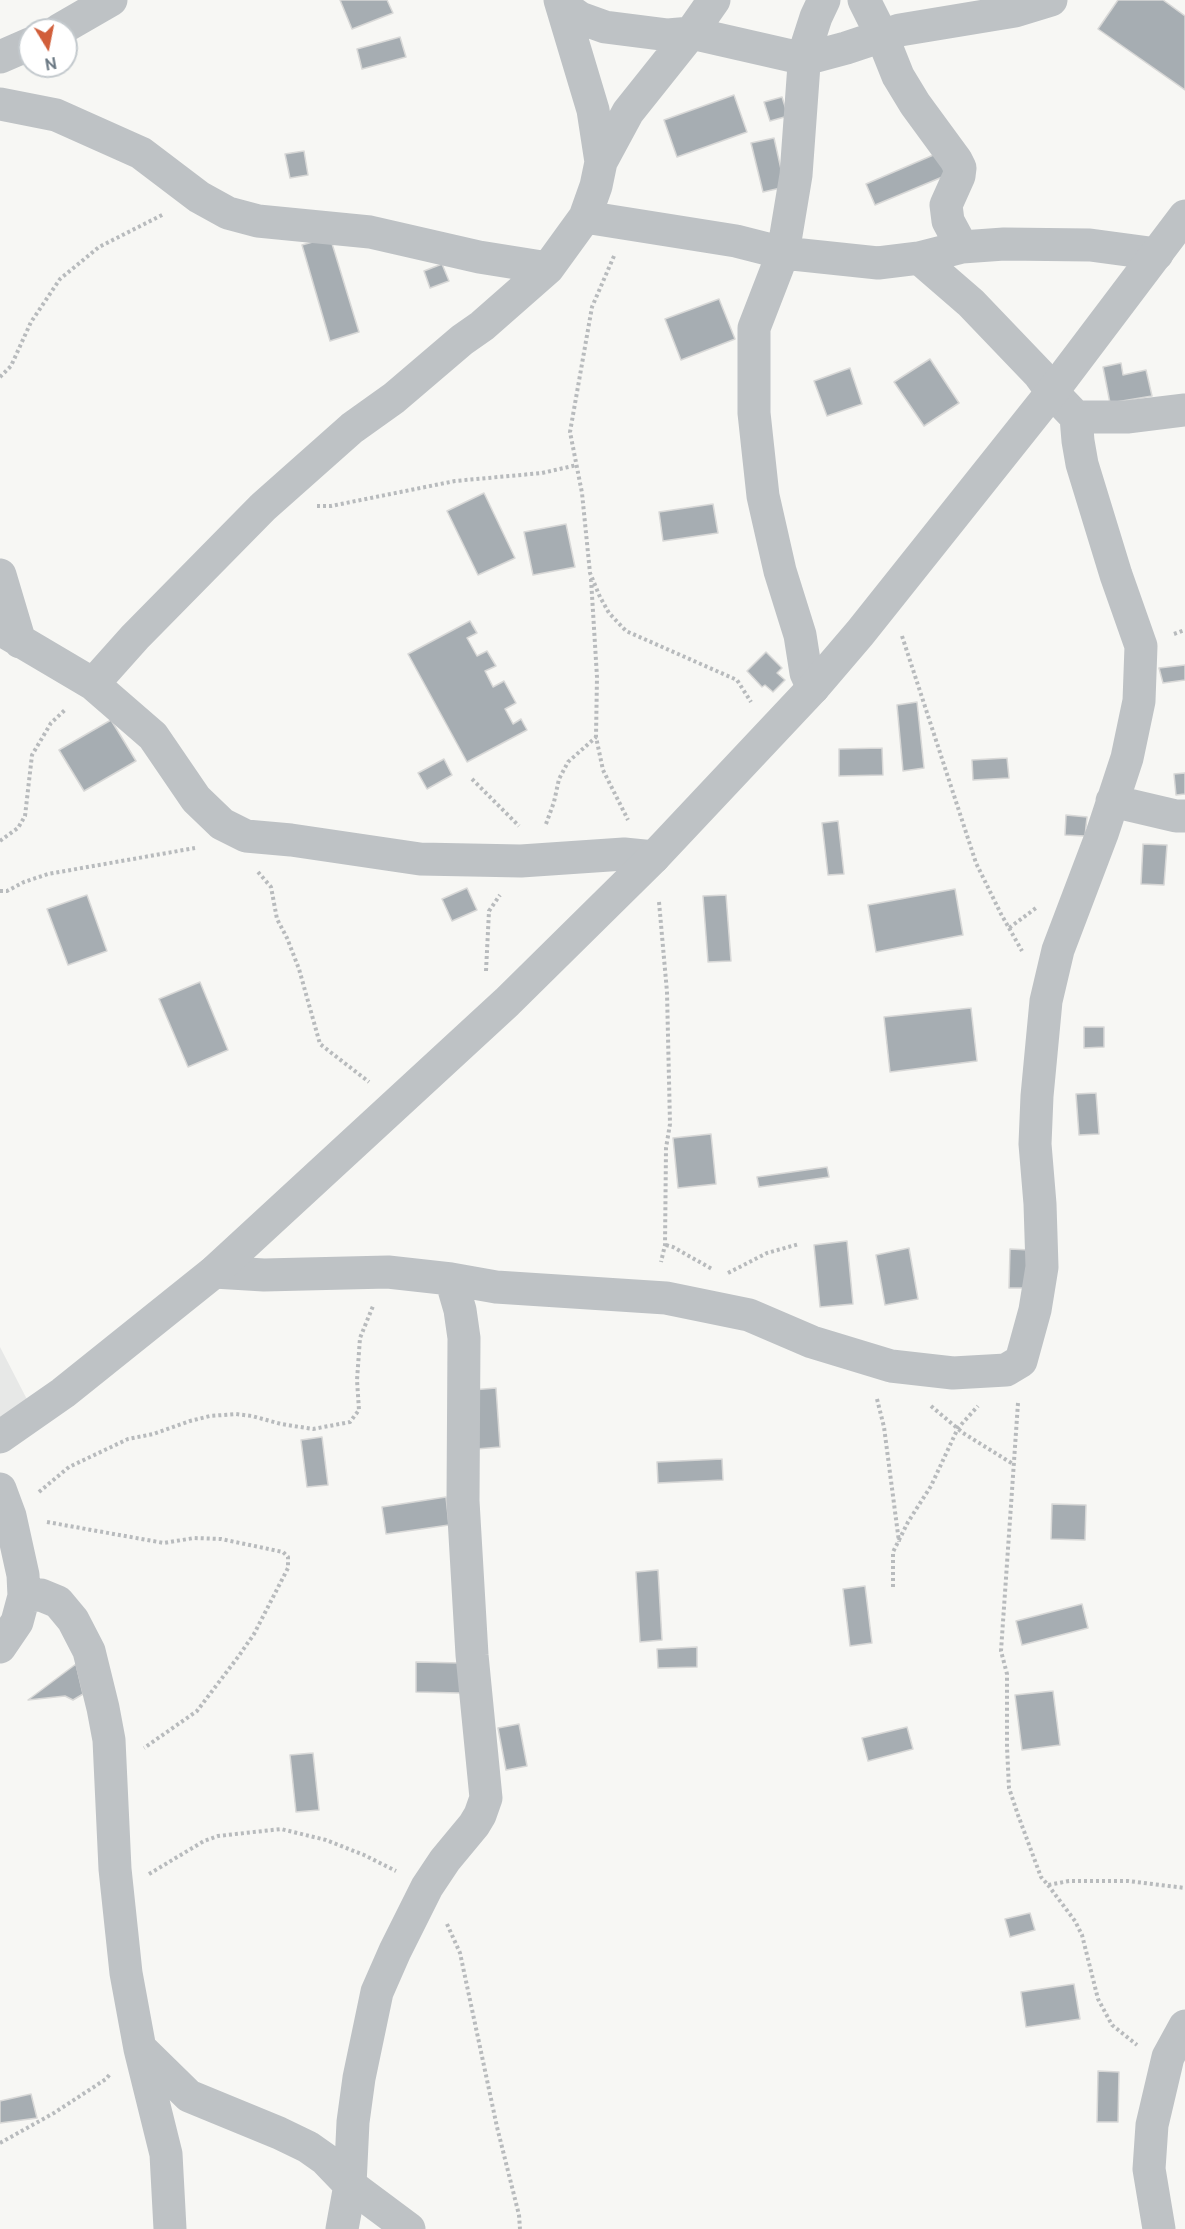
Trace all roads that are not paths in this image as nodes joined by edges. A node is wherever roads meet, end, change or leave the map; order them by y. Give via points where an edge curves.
1 (111, 0) edge
2 (714, 0) edge
3 (824, 0) edge
4 (864, 0) edge
5 (1051, 0) edge
6 (562, 3) edge
7 (78, 19) edge
8 (691, 33) junction
9 (882, 36) junction
10 (18, 49) edge
11 (0, 57) edge
12 (805, 59) junction
13 (0, 104) edge
14 (601, 162) junction
15 (1185, 216) edge
16 (585, 217) junction
17 (962, 247) junction
18 (783, 253) junction
19 (1157, 254) junction
20 (919, 258) junction
21 (548, 268) junction
22 (1052, 392) junction
23 (1185, 410) edge
24 (1076, 417) junction
25 (0, 576) edge
26 (10, 636) edge
27 (93, 684) junction
28 (813, 688) junction
29 (1112, 801) junction
30 (1185, 816) edge
31 (654, 857) junction
32 (214, 1272) junction
33 (451, 1279) junction
34 (0, 1437) edge
35 (5, 1502) edge
36 (24, 1596) junction
37 (0, 1647) edge
38 (1185, 2026) edge
39 (139, 2042) junction
40 (350, 2185) junction
41 (170, 2229) edge
42 (342, 2229) edge
43 (409, 2229) edge
44 (1159, 2229) edge

1 - 7 street
2 - 8 street
3 - 12 street
4 - 9 street
5 - 9 street via 1028,8
6 - 8 street via 580,18 605,27 668,35
6 - 14 street via 593,110
8 - 12 street
8 - 14 street via 628,112
9 - 12 street
9 - 17 street via 898,76 960,168 946,205 948,221
10 - 11 street
12 - 18 street via 796,175
13 - 21 street via 56,115 141,153 199,197 228,213 258,221 370,232
14 - 16 street
15 - 19 street
16 - 18 street via 736,241
16 - 21 street
17 - 19 street via 1090,245
17 - 20 street
18 - 20 street via 878,263
18 - 28 street via 754,328 753,413 772,541
19 - 22 street
20 - 22 street via 971,303
21 - 27 street via 483,326 352,428 263,507
22 - 24 street
22 - 28 street
23 - 24 street via 1127,417
24 - 29 street via 1082,464 1141,646 1139,700 1127,758
25 - 26 street
26 - 27 street
27 - 31 street via 153,736 196,799 222,824 246,836 420,859 521,861 624,854
28 - 31 street
29 - 30 street
29 - 33 street via 1058,950 1046,1001 1035,1144 1042,1267 1035,1310 1014,1366 953,1373 882,1364 812,1342 750,1315 688,1301 496,1287
31 - 32 street via 398,1105
32 - 33 street via 388,1272
32 - 34 street via 63,1393
33 - 40 street via 464,1338 463,1501 486,1798 474,1825 427,1887 377,1992 359,2078
35 - 36 street via 23,1575
36 - 37 street via 17,1622
36 - 39 street via 41,1594 58,1602 73,1620 89,1651 104,1708 116,1885
38 - 44 street via 1168,2057 1152,2126 1149,2169
39 - 40 street via 189,2096 308,2147
39 - 41 street via 166,2154
40 - 42 street
40 - 43 street

